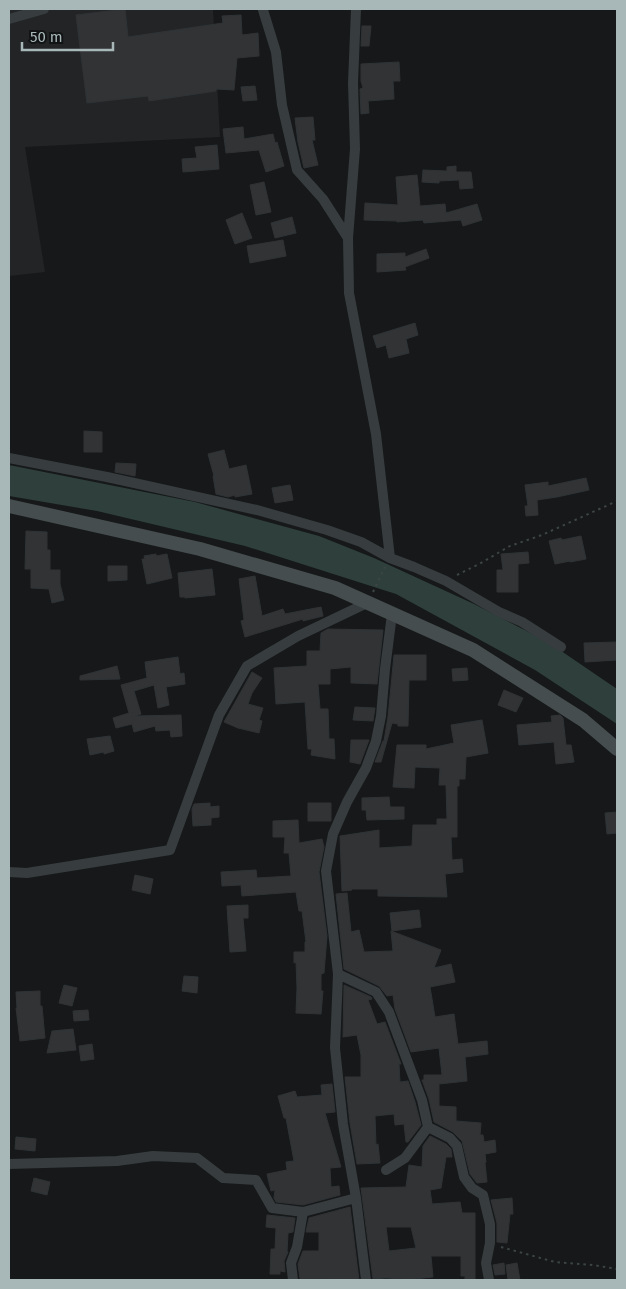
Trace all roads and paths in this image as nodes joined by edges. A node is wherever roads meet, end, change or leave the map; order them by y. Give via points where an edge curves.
1 (44, 9) edge
2 (265, 9) edge
3 (356, 9) edge
4 (9, 18) edge
5 (348, 238) junction
6 (9, 458) edge
7 (617, 501) edge
8 (9, 506) edge
9 (390, 558) junction
10 (446, 581) junction
11 (368, 603) junction
12 (392, 614) junction
13 (561, 647) dead end
14 (617, 749) edge
15 (9, 872) edge
16 (338, 974) junction
17 (428, 1127) junction
18 (9, 1164) edge
19 (386, 1170) dead end
20 (356, 1198) junction
21 (303, 1212) junction
22 (490, 1243) junction
23 (617, 1269) edge
24 (293, 1280) edge
25 (366, 1280) edge
26 (489, 1280) edge

1 - 4 street
2 - 5 street via 276,52 282,105 296,170 323,199
3 - 5 street via 355,149
5 - 9 street via 349,293 376,434
6 - 9 street via 257,510 361,542
7 - 10 path via 510,546
8 - 11 main road via 200,549 335,588
9 - 10 street
9 - 11 path
10 - 13 street
11 - 12 main road
11 - 15 street via 298,636 247,666 219,715 170,850 27,873
12 - 14 main road via 473,650 583,720
12 - 16 street via 376,741 333,834 326,871
16 - 17 street via 376,992 389,1012 422,1100
16 - 20 street via 335,1048
17 - 19 street via 405,1158
17 - 22 street via 450,1138 457,1146 464,1177 482,1195 490,1224
18 - 21 street via 117,1161 153,1156 197,1158 223,1178 256,1180 272,1208
20 - 21 street
20 - 25 street
21 - 24 street via 291,1263
22 - 23 path via 555,1262
22 - 26 street via 486,1263

